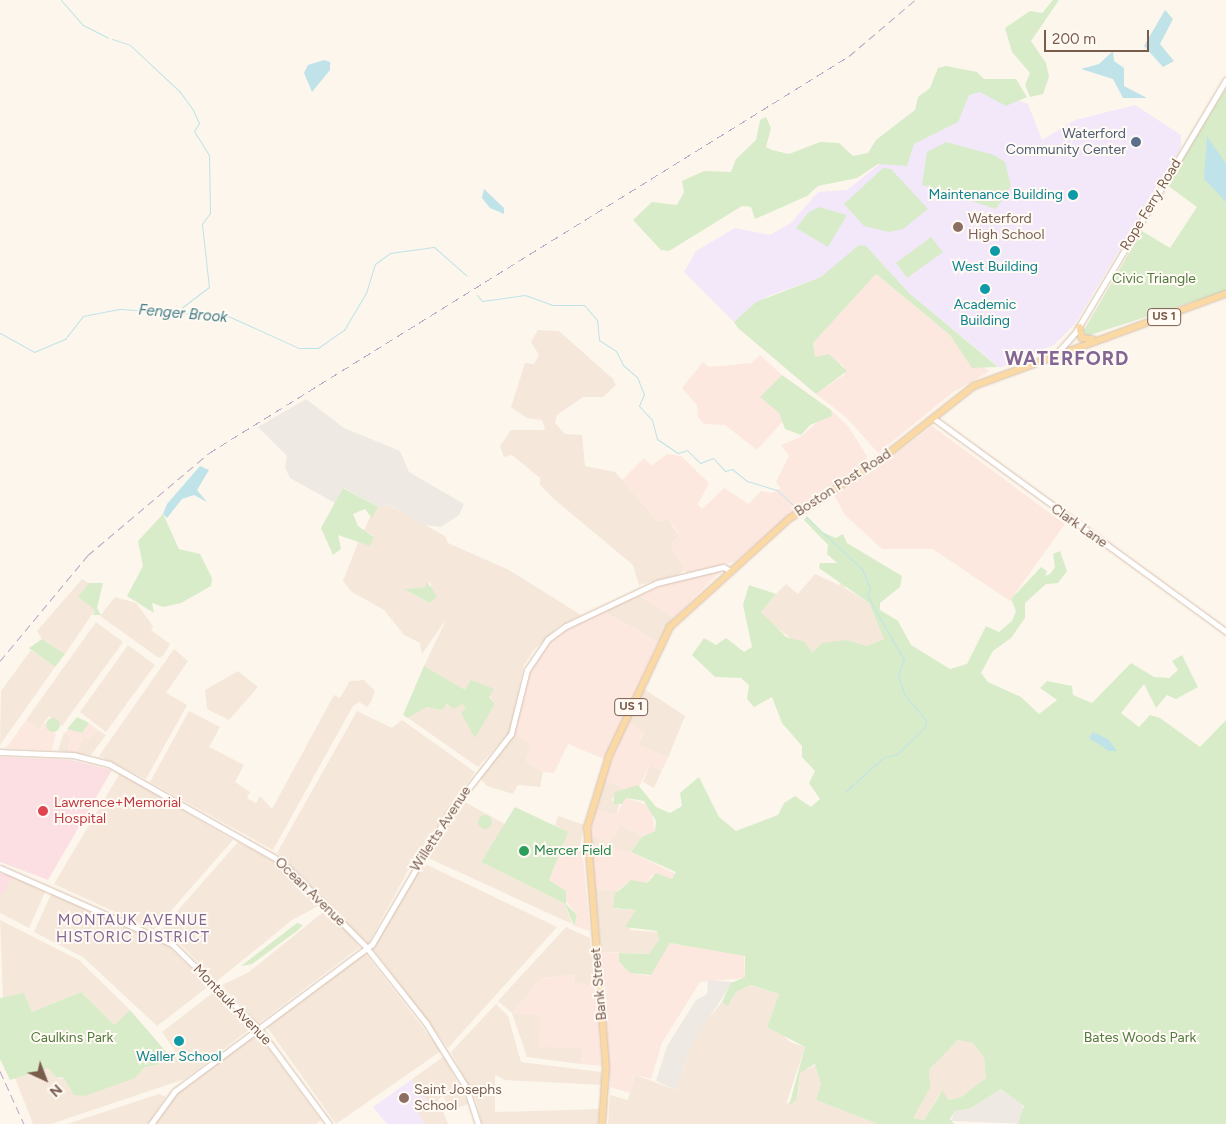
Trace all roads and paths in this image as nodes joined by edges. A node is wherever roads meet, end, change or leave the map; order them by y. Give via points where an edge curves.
1 (1226, 80) edge
2 (1226, 294) edge
3 (1080, 326) junction
4 (1101, 339) junction
5 (1057, 353) junction
6 (933, 418) junction
7 (731, 571) junction
8 (1226, 632) edge
9 (0, 752) edge
10 (586, 845) joint
11 (0, 868) edge
12 (366, 947) junction
13 (258, 1028) junction
14 (151, 1124) edge
15 (329, 1124) edge
16 (478, 1124) edge
17 (602, 1124) edge

1 - 3 main road, Rope Ferry Road
2 - 4 main road, Boston Post Road / US 1
3 - 4 main road via 1083,339
3 - 5 main road, Rope Ferry Road
4 - 5 main road, Boston Post Road / US 1
5 - 6 main road, Boston Post Road / US 1 via 974,386
6 - 7 main road, Boston Post Road / US 1 via 876,462 812,501
6 - 8 main road, Clark Lane
7 - 10 main road, Boston Post Road / US 1 via 676,621 658,650 602,775
7 - 12 main road, Willetts Avenue via 723,567 657,583 566,626 545,642 527,670 511,734 462,794 374,942
9 - 12 main road, Ocean Avenue via 73,755 114,766 277,858
10 - 17 main road, Bank Street / US 1 via 606,1068
11 - 13 main road, Montauk Avenue via 171,943
12 - 13 main road, Willetts Avenue
12 - 16 main road, Ocean Avenue via 444,1048 469,1092
13 - 14 main road, Willetts Avenue via 175,1091
13 - 15 main road, Montauk Avenue

